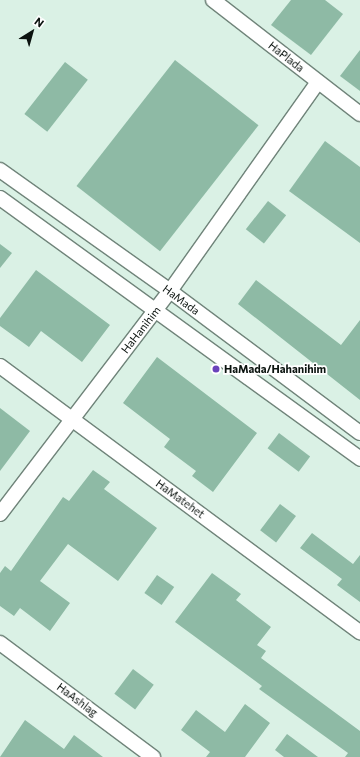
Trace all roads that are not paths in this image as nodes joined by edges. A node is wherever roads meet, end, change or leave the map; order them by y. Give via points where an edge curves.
1 (213, 0) edge
2 (318, 82) junction
3 (360, 114) edge
4 (0, 170) edge
5 (0, 198) edge
6 (170, 291) junction
7 (157, 310) junction
8 (0, 366) edge
9 (72, 419) junction
10 (360, 433) edge
11 (360, 459) edge
12 (0, 514) edge
13 (360, 632) edge
14 (0, 642) edge
15 (153, 757) edge

1 - 2 street, HaPlada
2 - 3 street, HaPlada
2 - 6 street, HaHanihim
4 - 6 street, HaMada
5 - 7 street, HaMada
6 - 7 street, HaHanihim
6 - 10 street, HaMada
7 - 9 street, HaHanihim
7 - 11 street, HaMada
8 - 9 street, HaMatehet
9 - 12 street, HaHanihim
9 - 13 street, HaMatehet
14 - 15 street, HaAshlag

